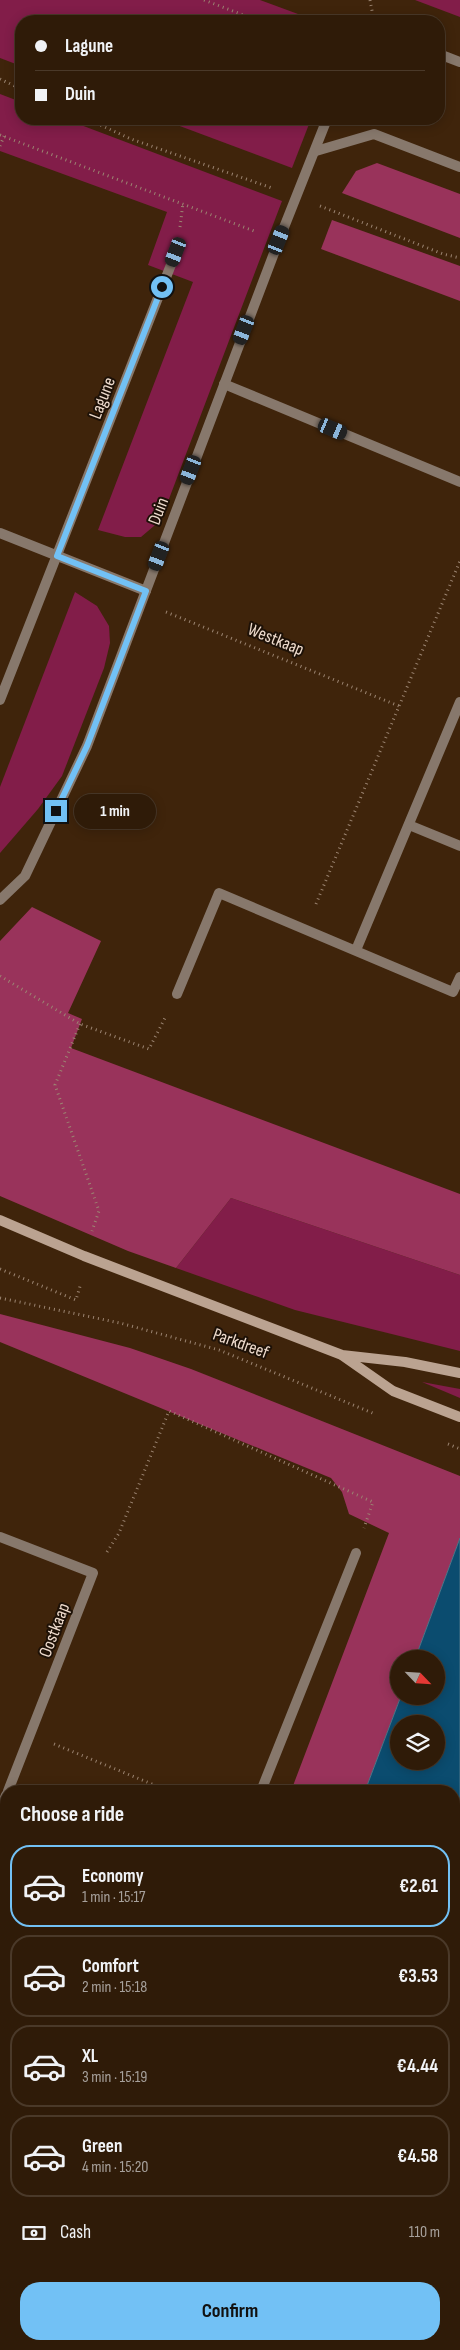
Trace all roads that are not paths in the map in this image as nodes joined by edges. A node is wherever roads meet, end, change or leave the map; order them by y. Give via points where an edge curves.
1 (445, 56) edge
2 (460, 62) edge
3 (325, 125) edge
4 (316, 151) junction
5 (460, 167) edge
6 (176, 252) dead end
7 (224, 384) junction
8 (460, 482) edge
9 (0, 533) edge
10 (57, 556) junction
11 (146, 591) junction
12 (0, 700) edge
13 (460, 702) edge
14 (409, 825) junction
15 (460, 846) edge
16 (0, 900) edge
17 (356, 950) junction
18 (460, 976) edge
19 (177, 994) road end
20 (0, 1220) edge
21 (342, 1355) junction
22 (460, 1373) edge
23 (460, 1417) edge
24 (0, 1537) edge
25 (356, 1553) road end
26 (10, 1785) edge
27 (264, 1785) edge

1 - 2 street
3 - 4 street, Duin
4 - 5 street via 374,134
4 - 7 street, Duin
6 - 10 street, Lagune
7 - 8 street
7 - 11 street, Duin
9 - 10 street
10 - 11 street
10 - 12 street, Lagune
11 - 16 street, Duin via 87,746 25,876
13 - 14 street
14 - 15 street
14 - 17 street
17 - 18 street via 454,992
17 - 19 street via 219,893
20 - 21 street, Parkdreef via 84,1256
21 - 22 street, Parkdreef via 405,1362
21 - 23 street, Parkdreef via 393,1391
24 - 26 street, Oostkaap via 93,1573
25 - 27 street

